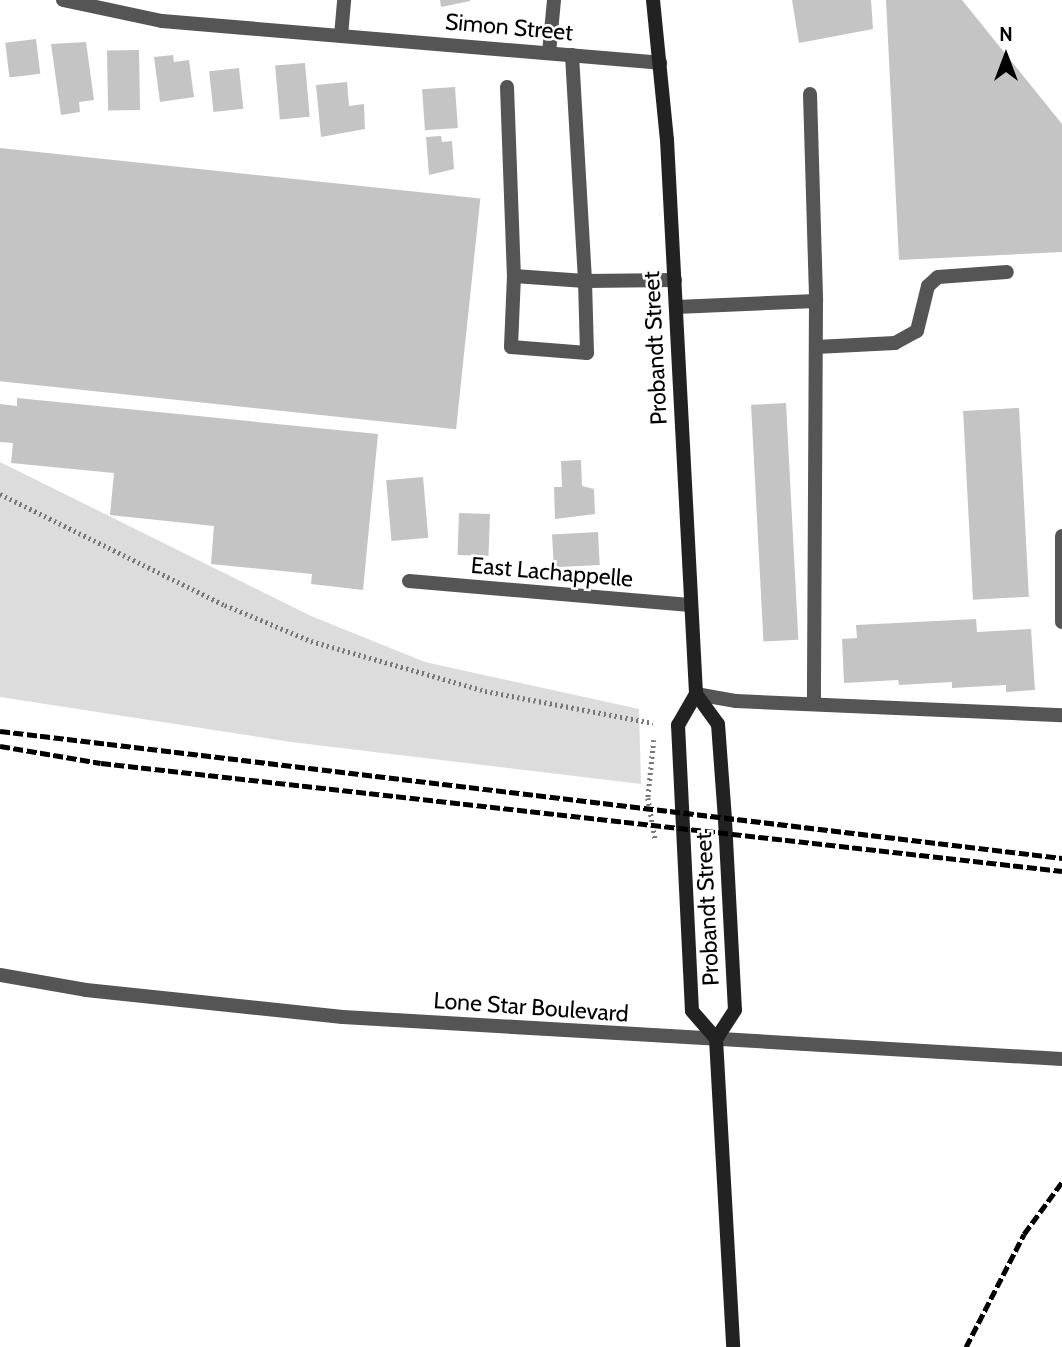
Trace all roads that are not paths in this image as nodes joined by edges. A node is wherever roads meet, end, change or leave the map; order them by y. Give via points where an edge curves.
1 (64, 0) edge
2 (344, 0) edge
3 (554, 0) edge
4 (653, 0) edge
5 (341, 36) junction
6 (549, 53) junction
7 (572, 55) junction
8 (660, 63) junction
9 (507, 87) dead end
10 (810, 94) dead end
11 (1007, 272) dead end
12 (514, 276) junction
13 (675, 280) junction
14 (585, 281) junction
15 (816, 301) junction
16 (676, 307) junction
17 (816, 347) junction
18 (1062, 536) edge
19 (409, 581) dead end
20 (690, 606) junction
21 (1062, 622) edge
22 (695, 694) junction
23 (814, 704) junction
24 (1062, 715) edge
25 (0, 975) edge
26 (716, 1039) junction
27 (1062, 1059) edge
28 (733, 1347) edge

1 - 5 street, Simon Street via 162,21
2 - 5 street
3 - 6 street
4 - 8 main road, Probandt Street
5 - 6 street, Simon Street
6 - 7 street, Simon Street
7 - 8 street, Simon Street
7 - 14 street
8 - 13 main road, Probandt Street
9 - 12 street
10 - 15 street
11 - 17 street via 938,277 928,286 917,331 895,343
12 - 14 street
12 - 14 street via 511,347 587,353
13 - 14 street
13 - 16 main road, Probandt Street
15 - 16 street
15 - 17 street
16 - 20 main road, Probandt Street
17 - 23 street
18 - 21 street
19 - 20 street, East Lachappelle
20 - 22 main road, Probandt Street
22 - 23 street via 736,701
22 - 26 main road, Probandt Street via 678,724 692,1011
22 - 26 main road, Probandt Street via 718,724 725,820 735,1010
23 - 24 street
25 - 26 street, Lone Star Boulevard via 86,990 342,1017
26 - 27 street, Lone Star Boulevard
26 - 28 main road

